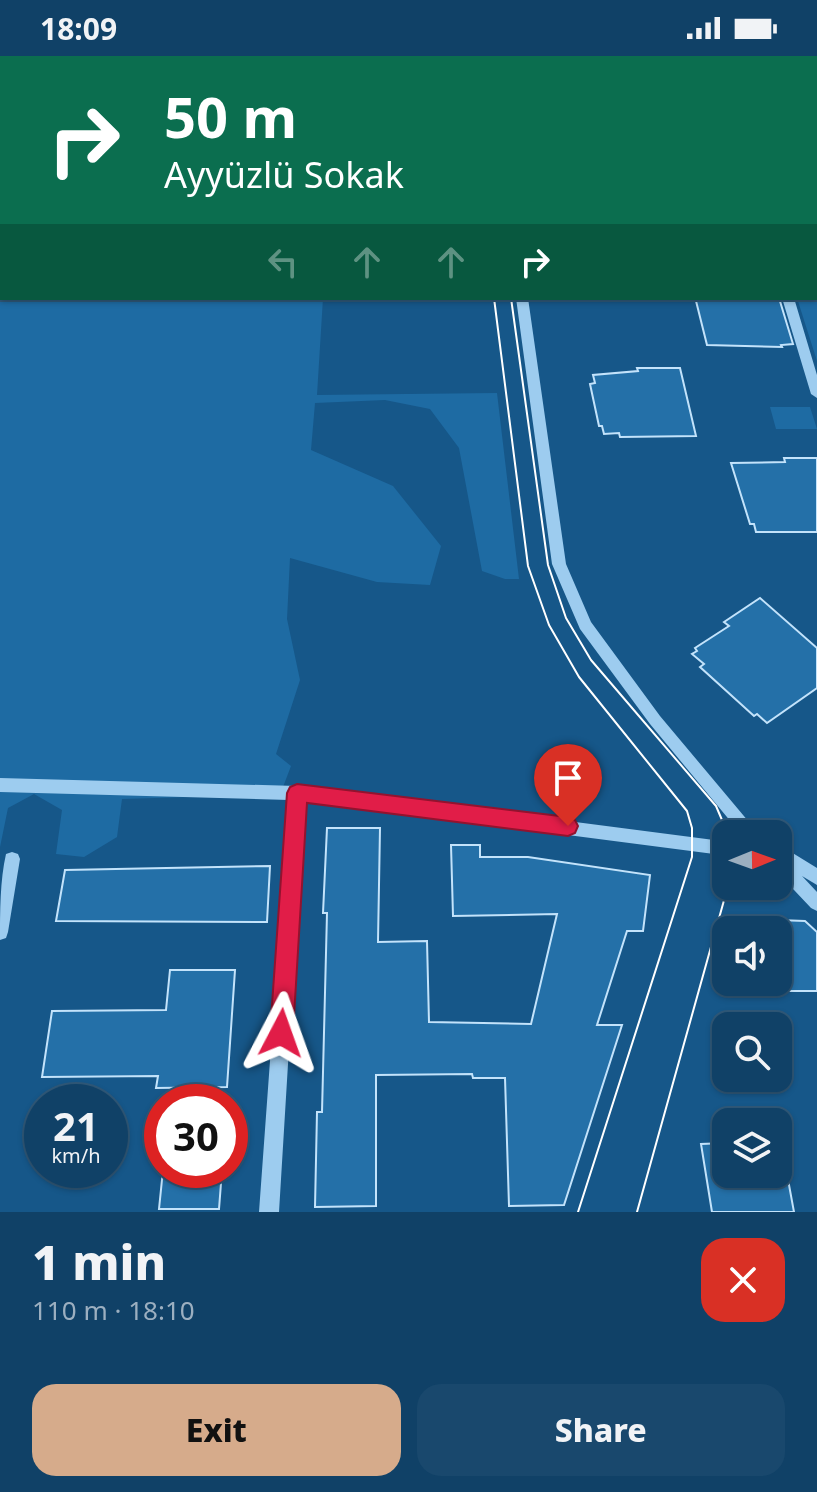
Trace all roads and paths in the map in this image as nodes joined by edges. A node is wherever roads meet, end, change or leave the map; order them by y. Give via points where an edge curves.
1 (522, 300) edge
2 (789, 300) edge
3 (817, 394) edge
4 (0, 785) edge
5 (297, 793) junction
6 (739, 820) edge
7 (712, 847) edge
8 (12, 859) dead end
9 (792, 860) edge
10 (792, 877) edge
11 (817, 877) edge
12 (817, 903) edge
13 (0, 932) edge
14 (269, 1212) edge

1 - 6 street via 559,564 593,637
2 - 3 street
4 - 5 street
5 - 7 street
5 - 14 street
8 - 13 street
9 - 11 street
10 - 12 street

